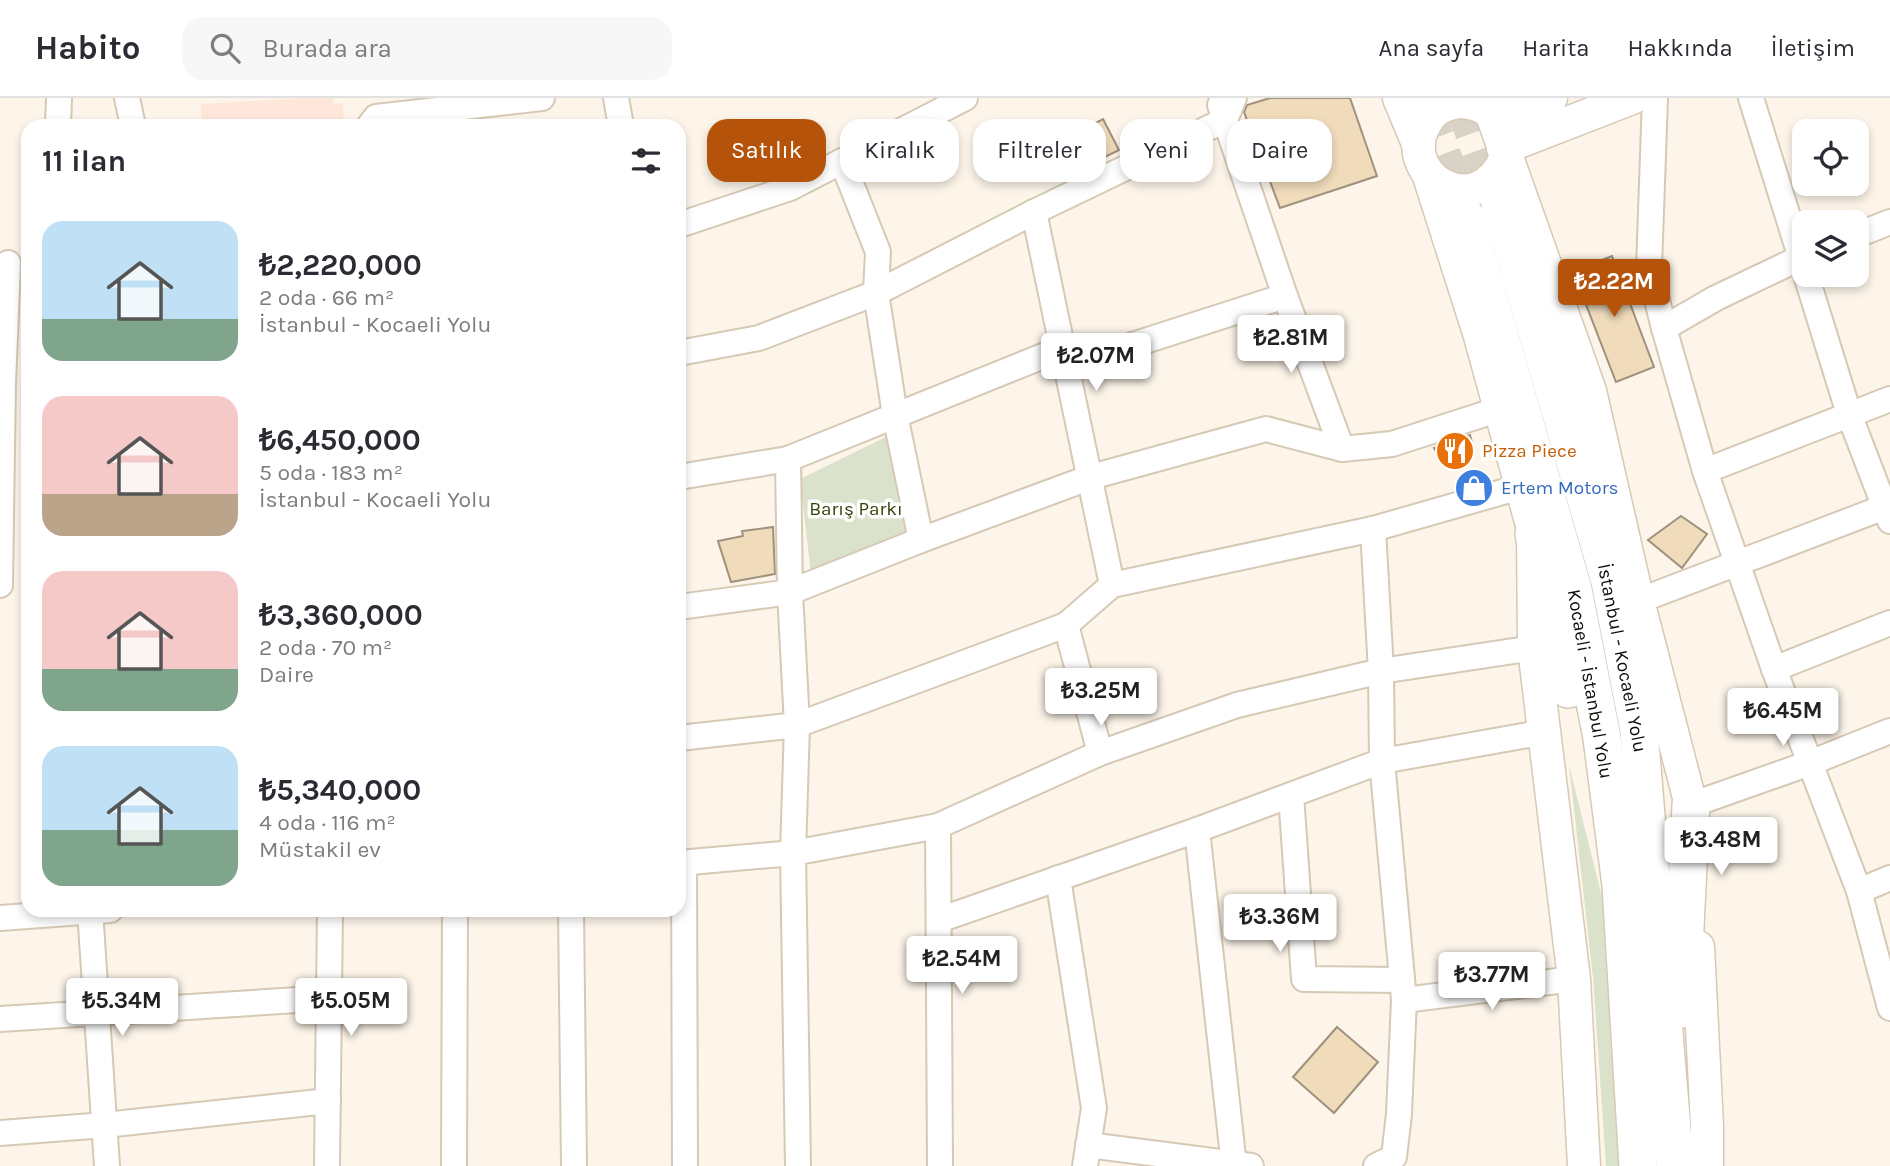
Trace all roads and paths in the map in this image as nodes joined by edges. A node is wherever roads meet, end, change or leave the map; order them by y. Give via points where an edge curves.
1 (59, 98) edge
2 (127, 98) edge
3 (542, 98) edge
4 (616, 98) edge
5 (965, 98) edge
6 (1632, 98) edge
7 (1655, 98) edge
8 (1751, 98) edge
9 (1414, 100) edge
10 (1225, 105) edge
11 (920, 108) edge
12 (1516, 109) edge
13 (468, 116) edge
14 (58, 119) edge
15 (132, 119) edge
16 (374, 119) edge
17 (620, 119) edge
18 (904, 119) edge
19 (1505, 153) junction
20 (1423, 160) junction
21 (840, 162) edge
22 (850, 182) edge
23 (1510, 201) junction
24 (1034, 212) junction
25 (1465, 216) tunnel mouth
26 (1890, 222) edge
27 (686, 223) edge
28 (1792, 226) edge
29 (1869, 230) edge
30 (12, 263) edge
31 (1792, 269) edge
32 (1811, 287) edge
33 (876, 293) junction
34 (1285, 296) junction
35 (1664, 328) junction
36 (686, 352) edge
37 (1065, 357) junction
38 (2, 384) edge
39 (1890, 398) edge
40 (1500, 409) junction
41 (1849, 414) junction
42 (895, 415) junction
43 (1342, 449) junction
44 (788, 459) junction
45 (1705, 471) junction
46 (686, 476) edge
47 (1091, 477) junction
48 (1, 484) edge
49 (1520, 488) junction
50 (1888, 511) edge
51 (1373, 529) junction
52 (1533, 529) junction
53 (921, 540) junction
54 (1738, 563) junction
55 (0, 585) edge
56 (1112, 585) junction
57 (790, 592) junction
58 (1638, 601) junction
59 (686, 606) edge
60 (1890, 623) edge
61 (1066, 625) junction
62 (1534, 648) junction
63 (1774, 669) junction
64 (1381, 671) junction
65 (797, 725) junction
66 (1890, 731) edge
67 (1545, 732) junction
68 (686, 737) edge
69 (1100, 753) junction
70 (1382, 761) junction
71 (1810, 763) junction
72 (1291, 795) junction
73 (1691, 805) junction
74 (938, 825) junction
75 (1196, 830) junction
76 (793, 853) junction
77 (686, 863) edge
78 (1890, 877) edge
79 (1058, 878) junction
80 (1859, 891) junction
81 (21, 916) edge
82 (97, 917) edge
83 (331, 917) edge
84 (455, 917) edge
85 (571, 917) edge
86 (683, 917) edge
87 (0, 918) edge
88 (939, 920) junction
89 (1627, 960) junction
90 (1574, 979) junction
91 (1403, 990) junction
92 (329, 998) junction
93 (1890, 1009) edge
94 (97, 1012) junction
95 (0, 1019) edge
96 (328, 1101) junction
97 (104, 1125) junction
98 (0, 1133) edge
99 (1087, 1156) edge
100 (1675, 1158) edge
101 (1239, 1165) edge
102 (107, 1166) edge
103 (327, 1166) edge
104 (454, 1166) edge
105 (574, 1166) edge
106 (685, 1166) edge
107 (798, 1166) edge
108 (940, 1166) edge
109 (1376, 1166) edge
110 (1584, 1166) edge
111 (1638, 1166) edge
112 (1707, 1166) edge

1 - 14 street
2 - 15 street
3 - 13 street
4 - 17 street
5 - 11 street
6 - 12 main road
7 - 35 street via 1649,268
8 - 28 street
9 - 20 main road
10 - 24 street
10 - 34 street
11 - 18 street
12 - 19 main road
12 - 19 main road
12 - 20 main road via 1465,102 1438,109 1421,132
12 - 23 main road via 1529,155
13 - 16 street
19 - 20 main road via 1491,181 1465,191 1438,183
19 - 23 main road
20 - 40 main road
21 - 27 street via 790,188
22 - 33 street via 878,252
23 - 58 main road via 1590,391
23 - 100 highway, İstanbul - Kocaeli Yolu via 1610,581 1639,731
24 - 33 street
24 - 37 street
25 - 89 highway, Kocaeli - İstanbul Yolu via 1573,589 1602,738
26 - 29 street
30 - 38 street
31 - 35 street via 1716,298
32 - 41 street
33 - 36 street via 759,338
33 - 42 street
34 - 37 street
34 - 43 street
35 - 45 street
37 - 42 street
37 - 47 street
38 - 48 street
39 - 41 street
40 - 43 street via 1392,444
40 - 49 main road
41 - 45 street
41 - 50 street
42 - 44 street
42 - 53 street
43 - 47 street via 1266,429
44 - 46 street
44 - 57 street
45 - 54 street
47 - 53 street
47 - 56 street
48 - 55 street
49 - 51 street
49 - 52 main road
50 - 54 street
51 - 56 street
51 - 64 street
52 - 62 main road
52 - 89 highway
53 - 57 street
54 - 58 street
54 - 63 street
56 - 61 street
57 - 59 street
57 - 65 street
58 - 73 main road
60 - 63 street
61 - 65 street
61 - 69 street
62 - 64 street
62 - 67 main road
63 - 71 street
64 - 69 street via 1237,705
64 - 70 street
65 - 68 street
65 - 76 street
66 - 71 street
67 - 70 street
67 - 90 main road
69 - 74 street
70 - 72 street
70 - 91 street
71 - 73 street
71 - 80 street
72 - 75 street
72 - 91 street via 1304,978
73 - 100 highway
73 - 112 main road
74 - 76 street
74 - 88 street
75 - 79 street
75 - 101 street
76 - 77 street
76 - 107 street
78 - 80 street
79 - 88 street
79 - 99 street via 1094,1108
80 - 93 street
81 - 87 street
82 - 94 street
83 - 92 street
84 - 104 street
85 - 105 street
86 - 106 street
88 - 108 street
89 - 111 highway, Kocaeli - İstanbul Yolu
90 - 91 street
90 - 110 main road
91 - 109 street via 1394,1157
92 - 94 street
92 - 96 street
94 - 95 street
94 - 97 street
96 - 97 street
96 - 103 street
97 - 98 street
97 - 102 street
99 - 101 street

